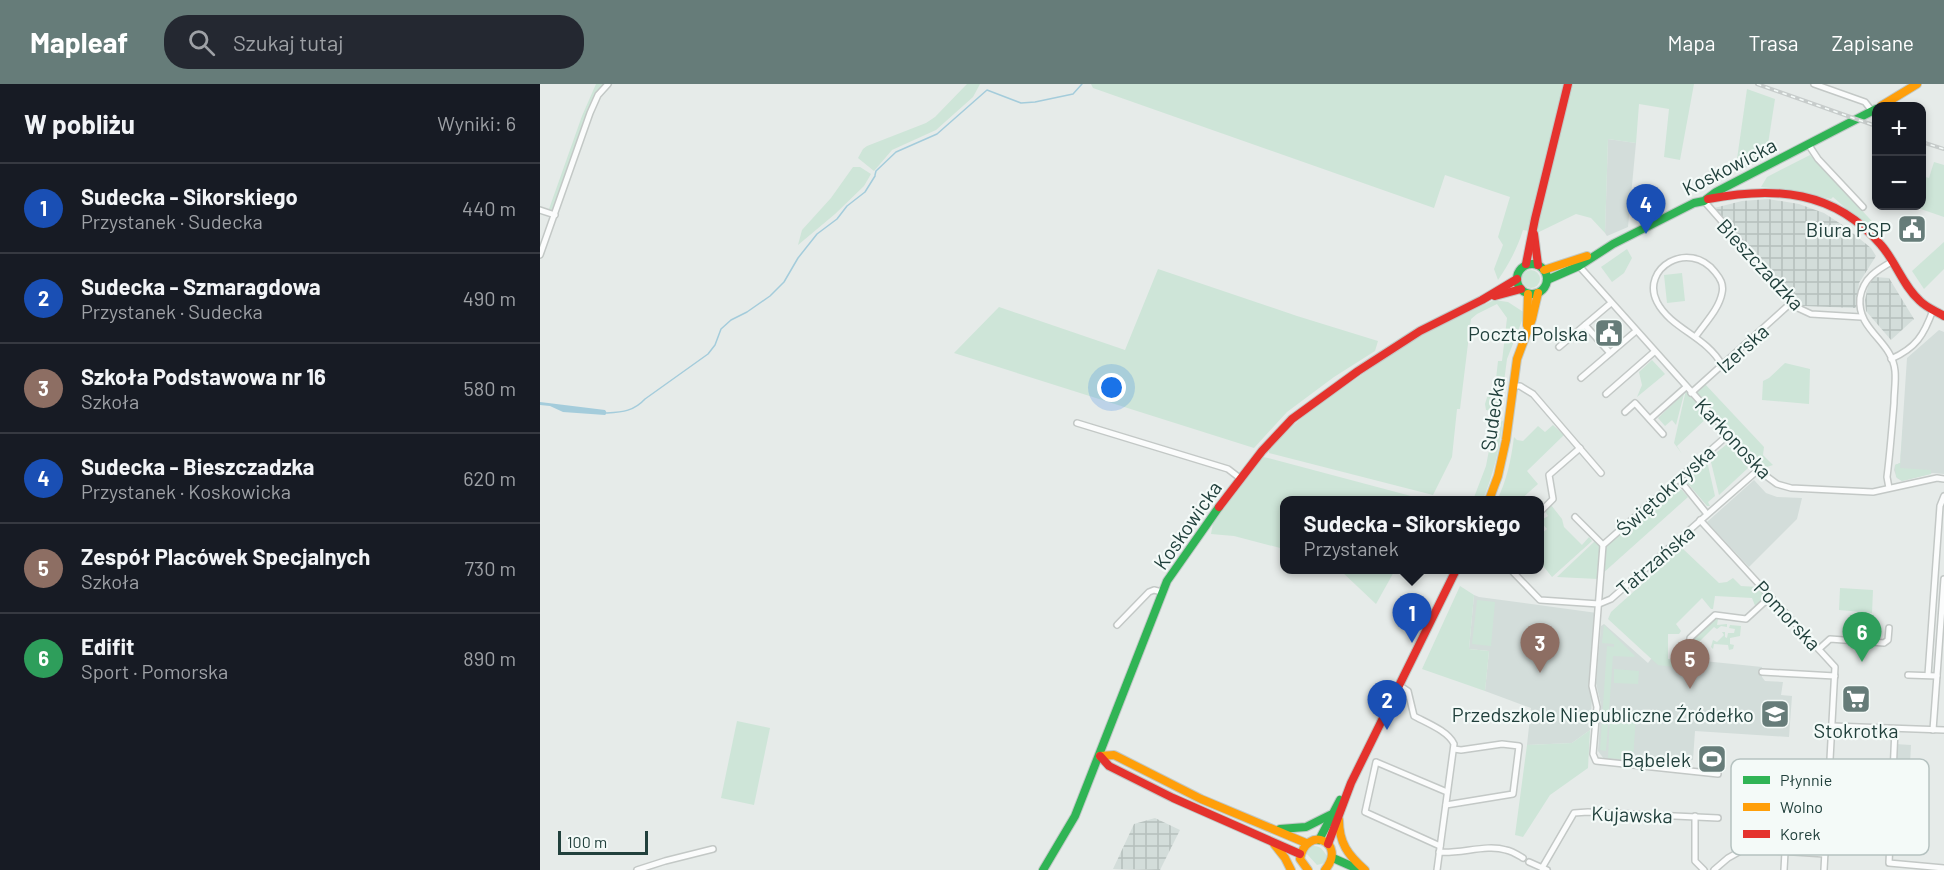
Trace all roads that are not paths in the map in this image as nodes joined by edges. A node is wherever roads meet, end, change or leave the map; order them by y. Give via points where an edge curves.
1 (608, 84) edge
2 (1568, 84) edge
3 (1814, 84) edge
4 (1917, 84) edge
5 (1888, 102) edge
6 (1872, 108) edge
7 (1872, 111) edge
8 (1808, 144) junction
9 (1749, 176) junction
10 (1746, 191) junction
11 (1704, 201) junction
12 (1863, 207) dead end
13 (540, 210) edge
14 (555, 215) junction
15 (1534, 224) junction
16 (1597, 253) junction
17 (540, 255) edge
18 (1893, 261) junction
19 (1526, 264) junction
20 (1579, 266) junction
21 (1541, 267) junction
22 (1516, 279) junction
23 (1547, 280) junction
24 (1524, 291) junction
25 (1538, 293) junction
26 (1482, 300) junction
27 (1792, 302) junction
28 (1611, 303) junction
29 (1933, 310) junction
30 (1943, 315) edge
31 (1861, 317) junction
32 (1585, 325) junction
33 (1636, 331) junction
34 (1526, 333) junction
35 (1696, 336) junction
36 (1559, 347) dead end
37 (1654, 352) junction
38 (1610, 353) junction
39 (1891, 359) junction
40 (1722, 365) junction
41 (1581, 378) dead end
42 (1512, 386) junction
43 (1686, 387) junction
44 (1691, 393) junction
45 (1606, 394) dead end
46 (1894, 404) junction
47 (1902, 404) dead end
48 (1625, 412) dead end
49 (1650, 419) junction
50 (1077, 423) dead end
51 (1663, 434) dead end
52 (1728, 435) junction
53 (1580, 448) junction
54 (1758, 470) junction
55 (1601, 473) dead end
56 (1678, 478) junction
57 (1241, 479) junction
58 (1944, 479) edge
59 (1889, 488) junction
60 (1490, 496) edge
61 (1944, 496) edge
62 (1544, 507) edge
63 (1707, 513) junction
64 (1575, 517) dead end
65 (1700, 520) junction
66 (1603, 545) junction
67 (1454, 574) edge
68 (1515, 574) edge
69 (1944, 579) edge
70 (1161, 592) junction
71 (1770, 597) junction
72 (1599, 604) junction
73 (1117, 625) dead end
74 (1889, 628) dead end
75 (1819, 649) junction
76 (1689, 664) dead end
77 (1762, 672) dead end
78 (1908, 675) dead end
79 (1928, 675) junction
80 (1835, 676) junction
81 (1937, 676) junction
82 (1399, 685) junction
83 (1832, 726) junction
84 (1895, 729) junction
85 (1933, 730) junction
86 (1944, 730) edge
87 (1107, 737) junction
88 (1454, 749) junction
89 (1114, 755) junction
90 (1100, 756) junction
91 (1831, 759) edge
92 (1894, 759) edge
93 (1109, 766) junction
94 (1094, 771) junction
95 (1718, 774) dead end
96 (1447, 792) junction
97 (1446, 804) junction
98 (1336, 813) junction
99 (1695, 816) junction
100 (1718, 818) dead end
101 (1273, 828) junction
102 (1319, 840) junction
103 (1274, 843) junction
104 (1306, 843) junction
105 (1328, 844) junction
106 (713, 849) dead end
107 (1440, 849) junction
108 (1300, 854) junction
109 (1733, 855) edge
110 (1785, 855) edge
111 (1825, 855) edge
112 (1889, 855) edge
113 (1333, 858) junction
114 (1304, 868) edge
115 (1919, 868) edge
116 (1944, 868) edge
117 (1329, 869) edge
118 (1544, 869) edge
119 (637, 870) edge
120 (1043, 870) edge
121 (1291, 870) edge
122 (1360, 870) edge
123 (1365, 870) edge
124 (1437, 870) edge
125 (1704, 870) edge
126 (1714, 870) edge
127 (1784, 870) edge
128 (1824, 870) edge

1 - 14 street via 590,113
2 - 15 street
3 - 6 street via 1865,102
4 - 5 street
7 - 8 street, Koskowicka
8 - 9 street, Koskowicka
8 - 12 street
9 - 10 street
9 - 11 street, Koskowicka
10 - 11 street
10 - 18 street via 1785,192 1839,209 1874,237
11 - 16 street, Koskowicka
11 - 27 street, Bieszczadzka
13 - 14 street
14 - 17 street
15 - 19 street
15 - 21 street
16 - 20 street, Koskowicka
16 - 21 street, Koskowicka
18 - 29 street via 1918,299
18 - 31 street via 1865,283
19 - 21 street
19 - 22 street
20 - 23 street, Koskowicka
20 - 28 street, Karkonoska
21 - 23 street
22 - 24 street
22 - 26 street, Koskowicka
23 - 25 street
24 - 25 street
24 - 26 street, Koskowicka
24 - 34 street, Sudecka
25 - 34 street, Sudecka
26 - 57 street, Koskowicka via 1420,331 1311,404 1278,433
27 - 31 street, Bieszczadzka via 1811,314
27 - 40 street, Izerska
28 - 32 street
28 - 33 street, Karkonoska
29 - 30 street
29 - 39 street via 1919,340
31 - 39 street
32 - 36 street
32 - 38 street
33 - 37 street, Karkonoska
33 - 38 street
34 - 42 street, Sudecka
35 - 35 street via 1663,310 1655,297 1658,275 1679,258 1708,262 1721,279 1723,291 1718,304
35 - 40 street via 1710,347
37 - 43 street, Karkonoska
37 - 45 street
38 - 41 street
39 - 46 street via 1895,369
40 - 44 street, Izerska
42 - 53 street via 1530,391
42 - 60 street, Sudecka via 1504,449
43 - 44 street, Karkonoska
43 - 49 street
44 - 52 street, Karkonoska
46 - 47 street
46 - 59 street
48 - 49 street via 1635,403
49 - 51 street
50 - 57 street via 1228,469
52 - 54 street, Karkonoska
52 - 56 street, Świętokrzyska
53 - 55 street
53 - 62 street via 1549,474 1553,499
54 - 59 street, Karkonoska via 1777,484 1791,488 1873,492
54 - 63 street, Tatrzańska
56 - 63 street
56 - 66 street, Świętokrzyska
57 - 70 street, Koskowicka
58 - 59 street, Karkonoska
61 - 79 street via 1940,506
63 - 65 street, Tatrzańska
64 - 66 street, Świętokrzyska
65 - 71 street, Pomorska
65 - 72 street, Tatrzańska via 1636,579
66 - 72 street, Świętokrzyska
67 - 82 street
68 - 72 street, Tatrzańska via 1540,600
69 - 81 street
70 - 73 street via 1149,592
70 - 87 street, Koskowicka
71 - 75 street, Pomorska
71 - 76 street via 1746,619 1715,615 1690,638
72 - 95 street, Świętokrzyska via 1592,686 1597,707 1593,754 1596,761
74 - 75 street via 1884,643 1830,639
75 - 80 street, Pomorska via 1835,667
77 - 80 street
78 - 79 street
79 - 81 street
80 - 83 street
81 - 85 street
82 - 88 street via 1408,691 1414,716 1453,740
82 - 98 street
83 - 84 street
83 - 91 street
84 - 85 street
84 - 92 street
85 - 86 street
87 - 89 street
87 - 90 street, Koskowicka
88 - 96 street
88 - 97 street via 1519,746 1513,794
89 - 90 street
89 - 101 street via 1164,782
90 - 93 street
90 - 94 street, Koskowicka
93 - 94 street
93 - 103 street
94 - 120 street, Koskowicka via 1068,830
96 - 97 street
96 - 107 street via 1376,762 1365,812
97 - 107 street
98 - 101 street via 1311,827
98 - 102 street
98 - 105 street
98 - 123 street via 1341,844
99 - 100 street, Kujawska
99 - 118 street, Kujawska via 1574,813
99 - 125 street via 1695,861
101 - 104 street
102 - 104 street
102 - 105 street
103 - 108 street
103 - 121 street
104 - 108 street
105 - 113 street
106 - 119 street
107 - 118 street via 1461,852 1497,848
107 - 124 street
108 - 114 street
109 - 126 street
110 - 127 street
111 - 128 street
112 - 115 street via 1889,863
113 - 117 street
113 - 122 street
115 - 116 street

